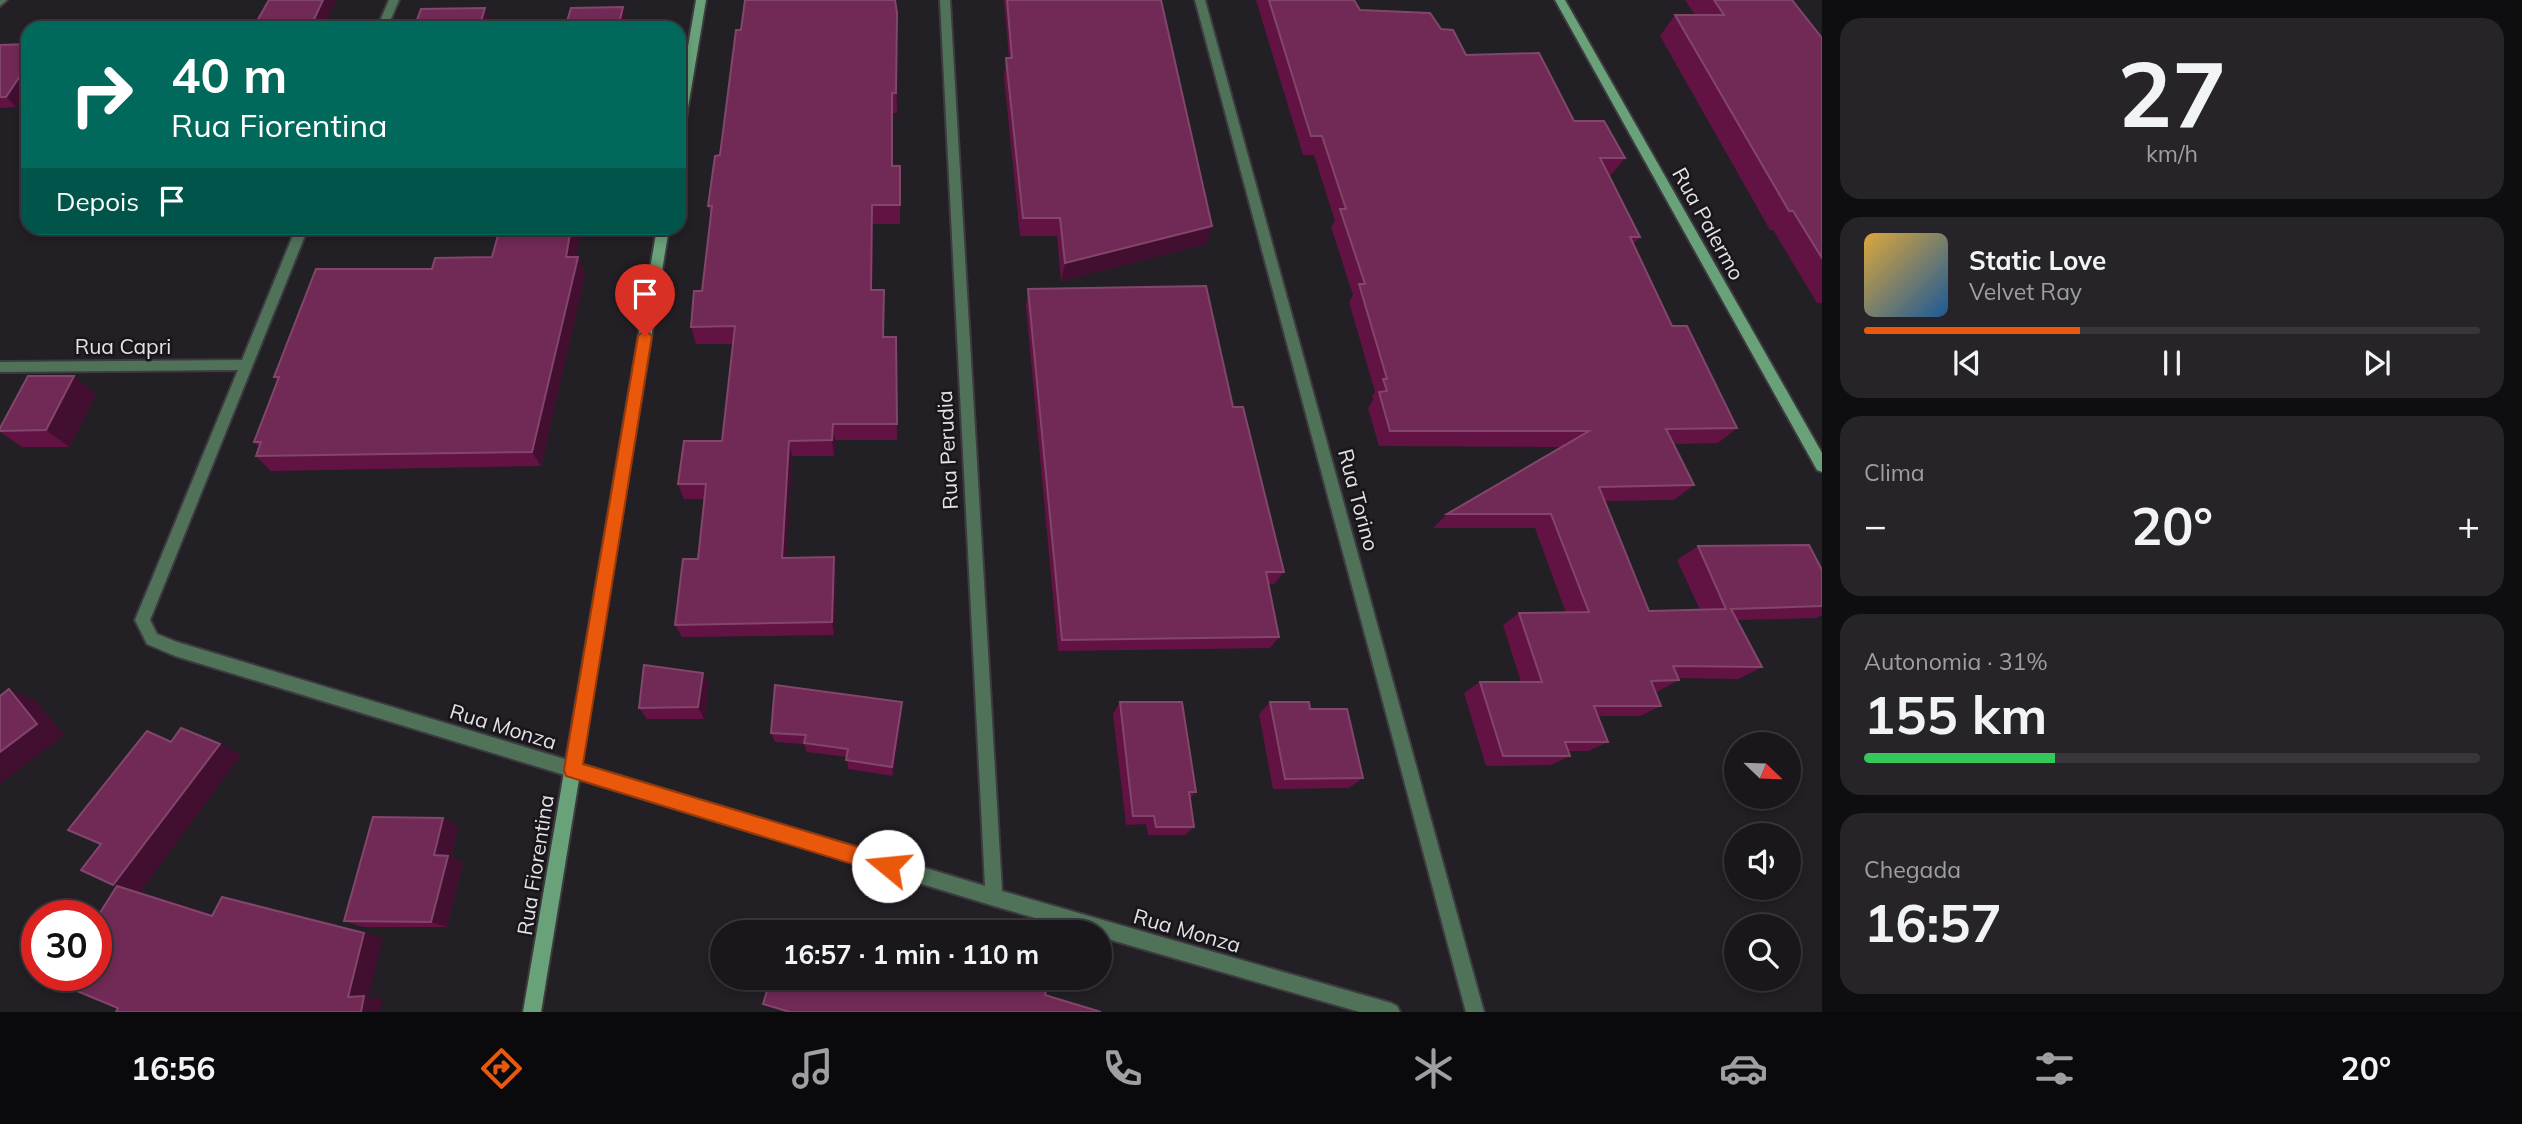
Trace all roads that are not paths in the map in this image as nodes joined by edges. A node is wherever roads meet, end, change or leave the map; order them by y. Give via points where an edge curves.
1 (394, 0) edge
2 (701, 0) edge
3 (945, 0) edge
4 (1200, 0) edge
5 (1560, 0) edge
6 (385, 21) edge
7 (686, 89) edge
8 (299, 235) edge
9 (662, 235) edge
10 (247, 365) junction
11 (0, 367) edge
12 (1822, 466) edge
13 (573, 770) junction
14 (994, 897) junction
15 (533, 1012) edge
16 (1391, 1012) edge
17 (1475, 1012) edge

1 - 6 street
2 - 7 street
3 - 14 street, Rua Perudia
4 - 17 street, Rua Torino
5 - 12 street, Rua Palermo
8 - 10 street, Rua Monza
9 - 13 street, Rua Fiorentina
10 - 11 street, Rua Capri
10 - 13 street, Rua Monza via 142,620 152,639
13 - 14 street, Rua Monza
13 - 15 street, Rua Fiorentina
14 - 16 street, Rua Monza

